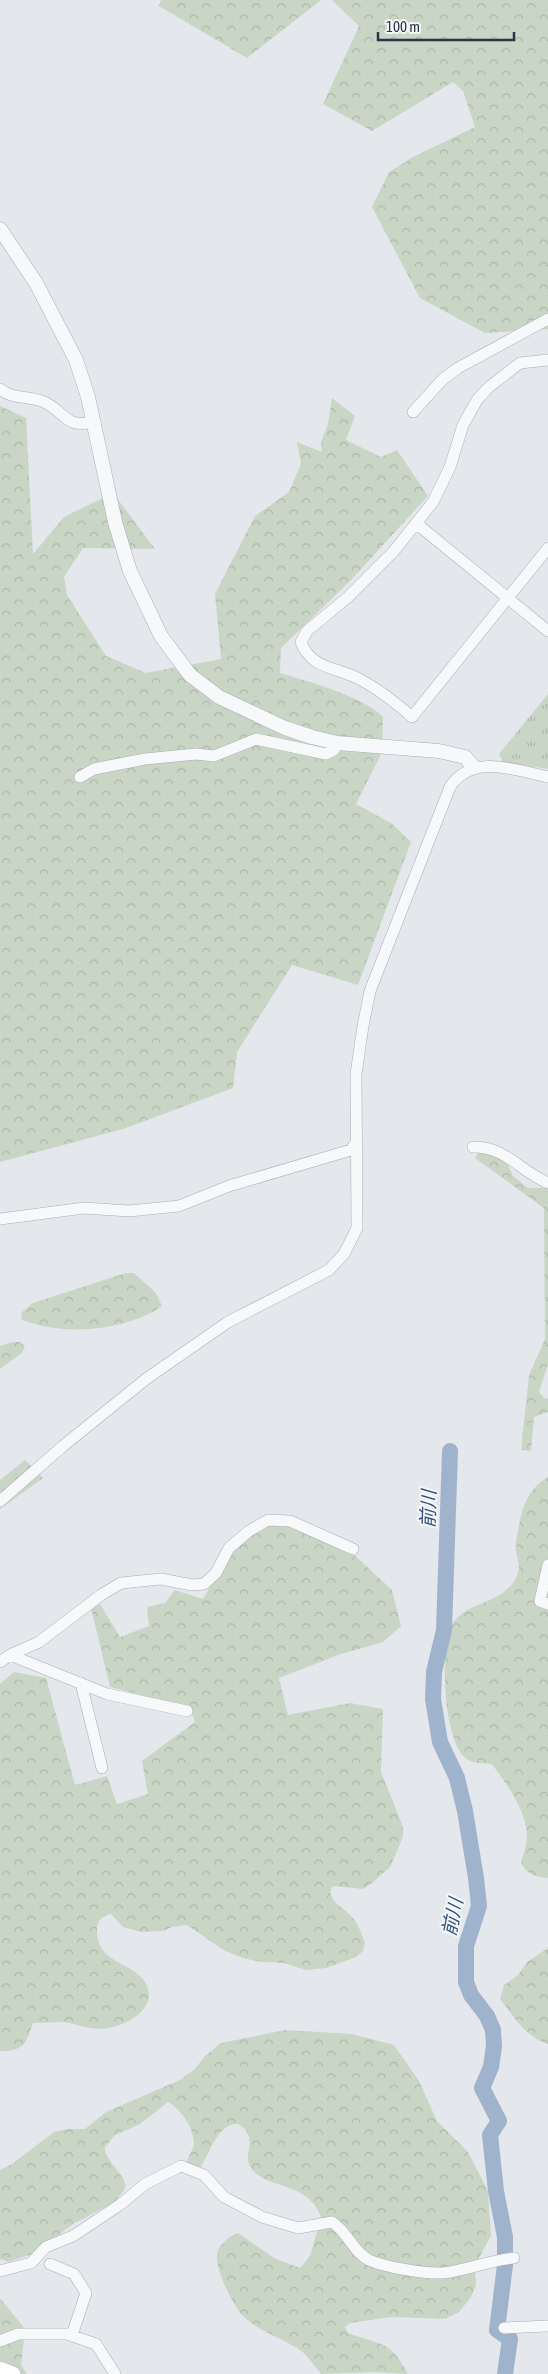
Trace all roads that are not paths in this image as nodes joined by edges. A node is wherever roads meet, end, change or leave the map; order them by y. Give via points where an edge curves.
1 (0, 228) edge
2 (548, 319) edge
3 (548, 360) edge
4 (0, 389) edge
5 (413, 412) dead end
6 (95, 422) junction
7 (416, 524) junction
8 (548, 548) edge
9 (507, 598) junction
10 (548, 631) edge
11 (337, 743) junction
12 (474, 767) junction
13 (80, 776) dead end
14 (548, 777) edge
15 (357, 1141) junction
16 (473, 1147) dead end
17 (548, 1183) edge
18 (0, 1219) edge
19 (0, 1501) edge
20 (353, 1549) dead end
21 (548, 1565) edge
22 (548, 1604) edge
23 (5, 1658) edge
24 (81, 1683) junction
25 (187, 1711) dead end
26 (102, 1768) dead end
27 (508, 2259) dead end
28 (50, 2264) dead end
29 (0, 2271) edge
30 (548, 2326) edge
31 (504, 2328) dead end
32 (72, 2335) junction
33 (0, 2341) edge
34 (0, 2369) edge
35 (14, 2374) edge
36 (115, 2374) edge

1 - 6 street via 36,283 76,360
2 - 5 street via 458,368 443,379
3 - 7 street via 520,362 477,400 463,425 444,480 433,502
4 - 6 street via 13,396 45,402 68,422 85,425
6 - 11 street via 115,522 130,572 178,661 219,698 285,728
7 - 9 street via 462,558
7 - 9 street via 362,584 307,631 300,642 310,659 359,678 385,694 412,717
8 - 9 street
9 - 10 street
11 - 12 street via 439,751 465,757
11 - 13 street via 334,750 326,754 256,739 214,756 196,754 145,759 94,769
12 - 14 street via 501,767
12 - 15 street via 450,787 370,991 356,1074
15 - 18 street via 351,1150 229,1186 178,1206 129,1211 84,1208
15 - 19 street via 357,1228 344,1254 329,1270 228,1322 198,1342 110,1407
16 - 17 street via 500,1151
20 - 23 street via 290,1522 268,1520 229,1548 216,1573 204,1584 161,1579 121,1583 39,1642
21 - 22 street via 540,1601
23 - 24 street
24 - 25 street via 108,1694
24 - 26 street
27 - 29 street via 442,2273 390,2267 368,2260 332,2222 298,2228 262,2217 224,2197 204,2176 181,2166 145,2184 73,2236 46,2247 31,2263
28 - 32 street via 74,2274 86,2293
30 - 31 street
32 - 33 street via 18,2334
32 - 36 street via 96,2344
34 - 35 main road

